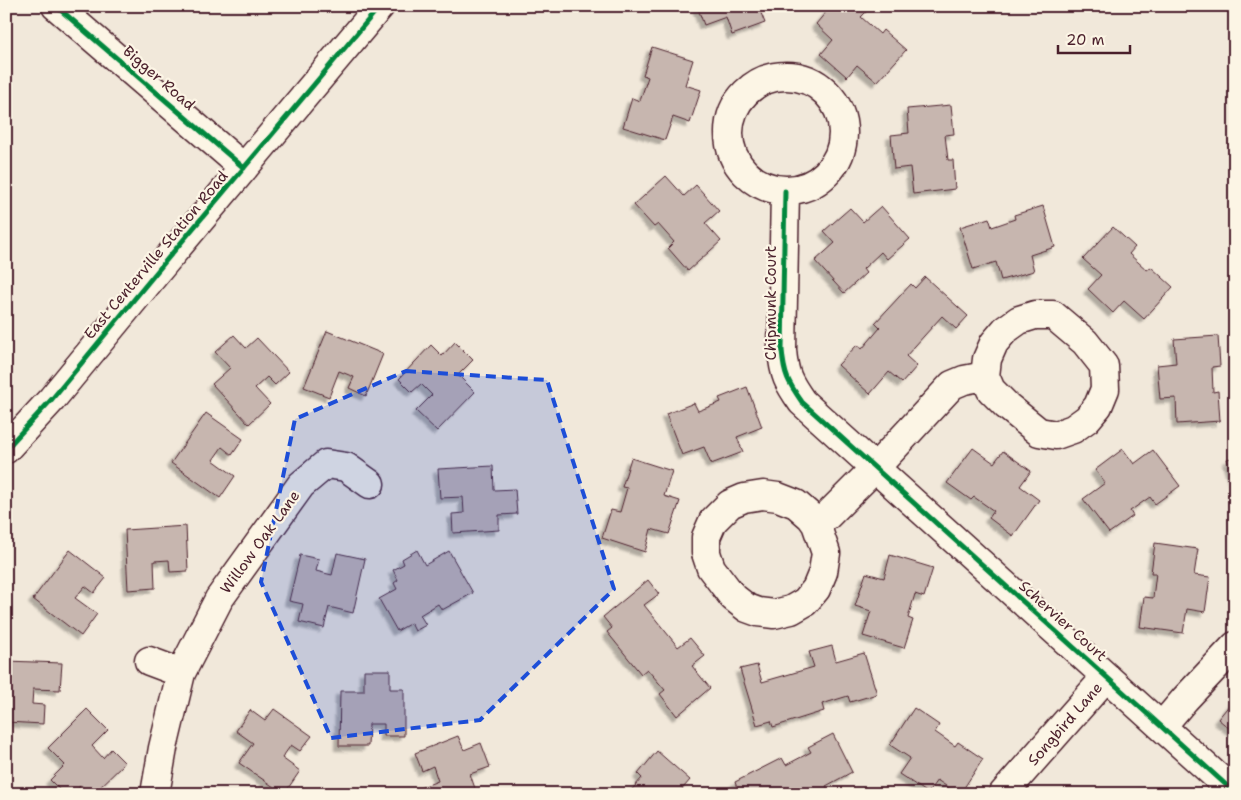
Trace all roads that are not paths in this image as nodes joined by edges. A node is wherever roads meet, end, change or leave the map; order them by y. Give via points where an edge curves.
1 (56, 6) edge
2 (380, 6) edge
3 (244, 168) junction
4 (784, 191) junction
5 (985, 376) junction
6 (6, 449) edge
7 (876, 468) junction
8 (370, 484) dead end
9 (816, 524) junction
10 (1235, 646) edge
11 (149, 661) dead end
12 (181, 673) junction
13 (1106, 677) junction
14 (1162, 726) junction
15 (1235, 793) edge
16 (155, 794) edge
17 (1003, 794) edge

1 - 3 street, Bigger Road
2 - 3 street, East Centerville Station Road
3 - 6 street, East Centerville Station Road via 52,399
4 - 4 street via 803,188 820,179 834,166 842,148 844,130 840,111 829,95 814,83 797,76 778,76 747,90 736,104 728,137 732,154 752,180
4 - 7 street, Chipmunk Court via 784,369 802,402
5 - 5 street via 991,390 1038,432 1056,435 1087,420 1098,406 1104,389 1104,366 1085,342 1052,315 1035,315 1019,320 1005,330 987,359
5 - 7 street via 952,385
7 - 9 street
7 - 13 street, Schervier Court
8 - 12 street, Willow Oak Lane via 346,467 326,464 301,485 219,599
9 - 9 street via 796,504 778,497 763,494 744,498 730,504 713,521 706,537 706,553 711,568 733,597 747,608 774,614 790,610 805,602 816,589 823,572 826,553
10 - 14 street
11 - 12 street
12 - 16 street, Willow Oak Lane
13 - 14 street, Schervier Court
13 - 17 street, Songbird Lane
14 - 15 street, Schervier Court

